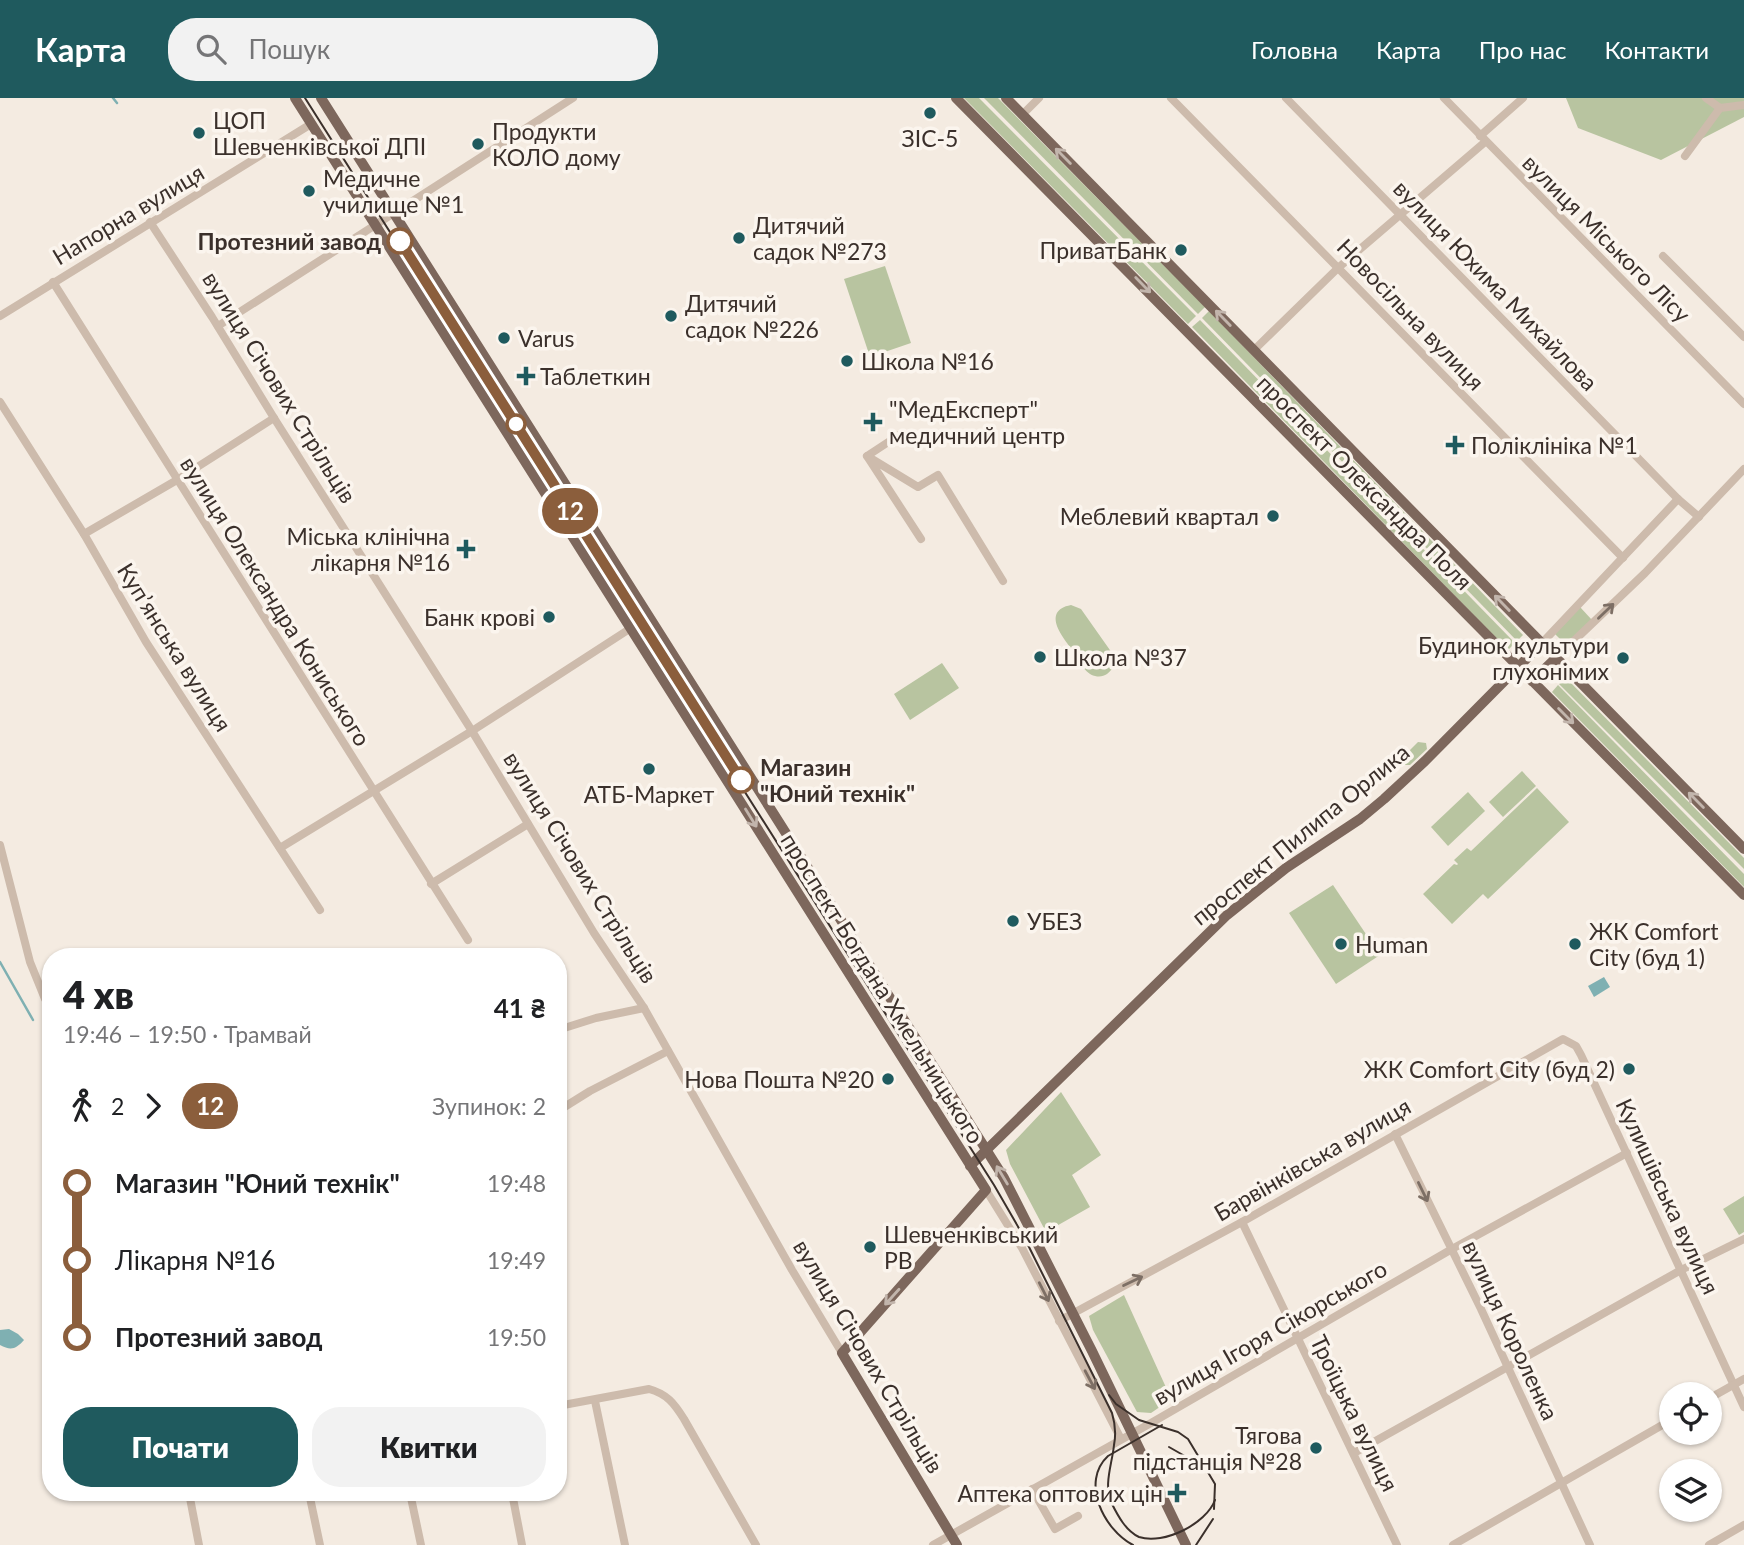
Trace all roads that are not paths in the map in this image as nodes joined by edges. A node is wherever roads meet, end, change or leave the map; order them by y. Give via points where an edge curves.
1 (295, 98) edge
2 (321, 98) edge
3 (573, 98) edge
4 (956, 98) edge
5 (1006, 98) edge
6 (1039, 98) edge
7 (1171, 98) edge
8 (1286, 98) edge
9 (1444, 98) edge
10 (1524, 98) edge
11 (1706, 98) edge
12 (1744, 105) edge
13 (1720, 108) junction
14 (1022, 116) junction
15 (311, 124) junction
16 (1483, 139) junction
17 (1685, 156) dead end
18 (394, 214) junction
19 (1399, 214) junction
20 (150, 222) junction
21 (376, 226) junction
22 (1663, 256) dead end
23 (1339, 268) junction
24 (53, 282) junction
25 (0, 316) edge
26 (218, 326) junction
27 (1744, 337) edge
28 (1254, 350) junction
29 (0, 402) edge
30 (1744, 404) edge
31 (274, 418) junction
32 (899, 435) dead end
33 (867, 456) junction
34 (1744, 469) edge
35 (177, 481) junction
36 (1678, 499) junction
37 (1699, 517) junction
38 (85, 534) junction
39 (921, 539) dead end
40 (1623, 558) junction
41 (1003, 581) dead end
42 (648, 616) junction
43 (631, 628) junction
44 (1542, 643) junction
45 (1556, 658) junction
46 (1518, 667) junction
47 (1532, 681) junction
48 (472, 731) junction
49 (373, 790) junction
50 (528, 824) junction
51 (0, 845) edge
52 (794, 846) junction
53 (281, 848) junction
54 (1744, 849) edge
55 (776, 858) junction
56 (431, 884) junction
57 (1744, 895) edge
58 (320, 910) dead end
59 (468, 940) dead end
60 (42, 992) edge
61 (644, 1008) junction
62 (567, 1027) edge
63 (1570, 1042) joint
64 (668, 1051) junction
65 (567, 1105) edge
66 (1395, 1134) junction
67 (987, 1151) junction
68 (1627, 1153) junction
69 (970, 1166) junction
70 (986, 1190) junction
71 (1242, 1222) junction
72 (1744, 1239) edge
73 (1452, 1249) junction
74 (1681, 1270) junction
75 (1073, 1313) junction
76 (1059, 1321) junction
77 (1297, 1337) junction
78 (842, 1353) junction
79 (1508, 1366) junction
80 (1744, 1379) edge
81 (1734, 1385) junction
82 (1722, 1392) edge
83 (595, 1401) junction
84 (567, 1405) edge
85 (1744, 1407) edge
86 (1659, 1427) edge
87 (1132, 1433) junction
88 (1121, 1439) junction
89 (1354, 1453) junction
90 (1561, 1481) junction
91 (1032, 1489) junction
92 (191, 1501) edge
93 (311, 1501) edge
94 (412, 1501) edge
95 (514, 1501) edge
96 (1078, 1516) dead end
97 (1744, 1525) edge
98 (951, 1534) junction
99 (200, 1545) edge
100 (320, 1545) edge
101 (421, 1545) edge
102 (522, 1545) edge
103 (625, 1545) edge
104 (755, 1545) edge
105 (933, 1545) edge
106 (957, 1545) edge
107 (1186, 1545) edge
108 (1397, 1545) edge
109 (1453, 1545) edge
110 (1590, 1545) edge
111 (1709, 1545) edge

1 - 15 main road, проспект Богдана Хмельницького
2 - 18 main road, проспект Богдана Хмельницького
3 - 18 street
4 -> 46 main road, проспект Олександра Поля
5 - 14 main road, проспект Олександра Поля
6 - 14 street
7 - 23 street, Новосільна вулиця
8 - 19 street, вулиця Юхима Михайлова
9 - 16 street, вулиця Міського Лісу
10 - 16 street
11 - 13 street
12 - 13 street
13 - 17 street
28 -> 14 main road, проспект Олександра Поля
15 - 20 street, Напорна вулиця
15 - 21 main road, проспект Богдана Хмельницького
16 - 19 street
16 - 30 street, вулиця Міського Лісу
18 - 21 street
18 - 42 main road, проспект Богдана Хмельницького
19 - 23 street
19 - 36 street, вулиця Юхима Михайлова
20 - 24 street, Напорна вулиця
20 - 26 street, вулиця Січових Стрільців
21 - 26 street
21 - 43 main road, проспект Богдана Хмельницького
22 - 27 street
23 - 28 street
23 - 40 street, Новосільна вулиця
24 - 25 street, Напорна вулиця
24 - 35 street, вулиця Олександра Кониського
26 - 31 street, вулиця Січових Стрільців
44 -> 28 main road, проспект Олександра Поля
29 - 38 street, Купʼянська вулиця
31 - 35 street
31 - 48 street, вулиця Січових Стрільців
32 - 33 street
33 - 39 street
33 - 41 street via 918,487 938,475
34 - 37 street
35 - 38 street
35 - 49 street, вулиця Олександра Кониського
36 - 37 street, вулиця Юхима Михайлова
36 - 40 street
45 -> 37 street
38 - 53 street, Купʼянська вулиця via 146,642
40 - 44 street
42 - 43 main road
42 - 52 main road, проспект Богдана Хмельницького
43 - 48 street
43 -> 55 main road, проспект Богдана Хмельницького
44 - 45 main road, проспект Олександра Поля
44 - 46 main road, проспект Пилипа Орлика
45 - 47 main road
54 -> 45 main road, проспект Олександра Поля
46 - 47 main road, проспект Олександра Поля
46 - 67 main road, проспект Пилипа Орлика via 1384,799 1227,915
47 -> 57 main road, проспект Олександра Поля
48 - 49 street
48 - 50 street, вулиця Січових Стрільців
49 - 53 street
49 - 56 street, вулиця Олександра Кониського
50 - 56 street
50 - 61 street, вулиця Січових Стрільців
51 - 60 street
52 - 55 main road
52 - 67 main road, проспект Богдана Хмельницького
53 - 58 street, Купʼянська вулиця
55 - 69 main road, проспект Богдана Хмельницького
56 - 59 street, вулиця Олександра Кониського
61 - 62 street
61 - 64 street, вулиця Січових Стрільців
63 - 66 street, Барвінківська вулиця via 1557,1042
63 - 68 street, Кулишівська вулиця via 1581,1055
64 - 65 street
64 - 78 street, вулиця Січових Стрільців
66 - 71 street, Барвінківська вулиця
66 -> 73 street, вулиця Короленка
67 - 69 main road, проспект Пилипа Орлика
75 -> 67 main road, проспект Богдана Хмельницького
68 - 73 street, вулиця Ігоря Сікорського
68 - 74 street, Кулишівська вулиця
69 - 70 main road, проспект Богдана Хмельницького
70 -> 76 street
70 -> 78 main road
75 -> 71 street, Барвінківська вулиця
71 - 77 street, Троїцька вулиця
72 - 74 street
73 - 77 street, вулиця Ігоря Сікорського
73 - 79 street, вулиця Короленка
74 - 79 street
74 - 81 street, Кулишівська вулиця
75 - 76 street, Барвінківська вулиця
75 - 87 main road, проспект Богдана Хмельницького
76 -> 88 street
77 - 87 street, вулиця Ігоря Сікорського
77 - 89 street, Троїцька вулиця
78 - 98 main road, вулиця Січових Стрільців
79 - 89 street
79 - 90 street, вулиця Короленка
80 - 81 street
81 - 82 street
81 - 85 street, Кулишівська вулиця
83 - 84 street
83 - 103 street
83 - 104 street via 649,1389 663,1392 684,1419
86 - 90 street
87 - 88 street, вулиця Ігоря Сікорського
87 - 107 main road, проспект Богдана Хмельницького
88 - 91 street, вулиця Ігоря Сікорського
89 - 108 street, Троїцька вулиця
90 - 109 street
90 - 110 street, вулиця Короленка
91 - 96 street via 1055,1530
91 - 98 street, вулиця Ігоря Сікорського
92 - 99 street
93 - 100 street
94 - 101 street
95 - 102 street
97 - 111 street
98 - 105 street, вулиця Ігоря Сікорського
98 - 106 main road, вулиця Січових Стрільців

